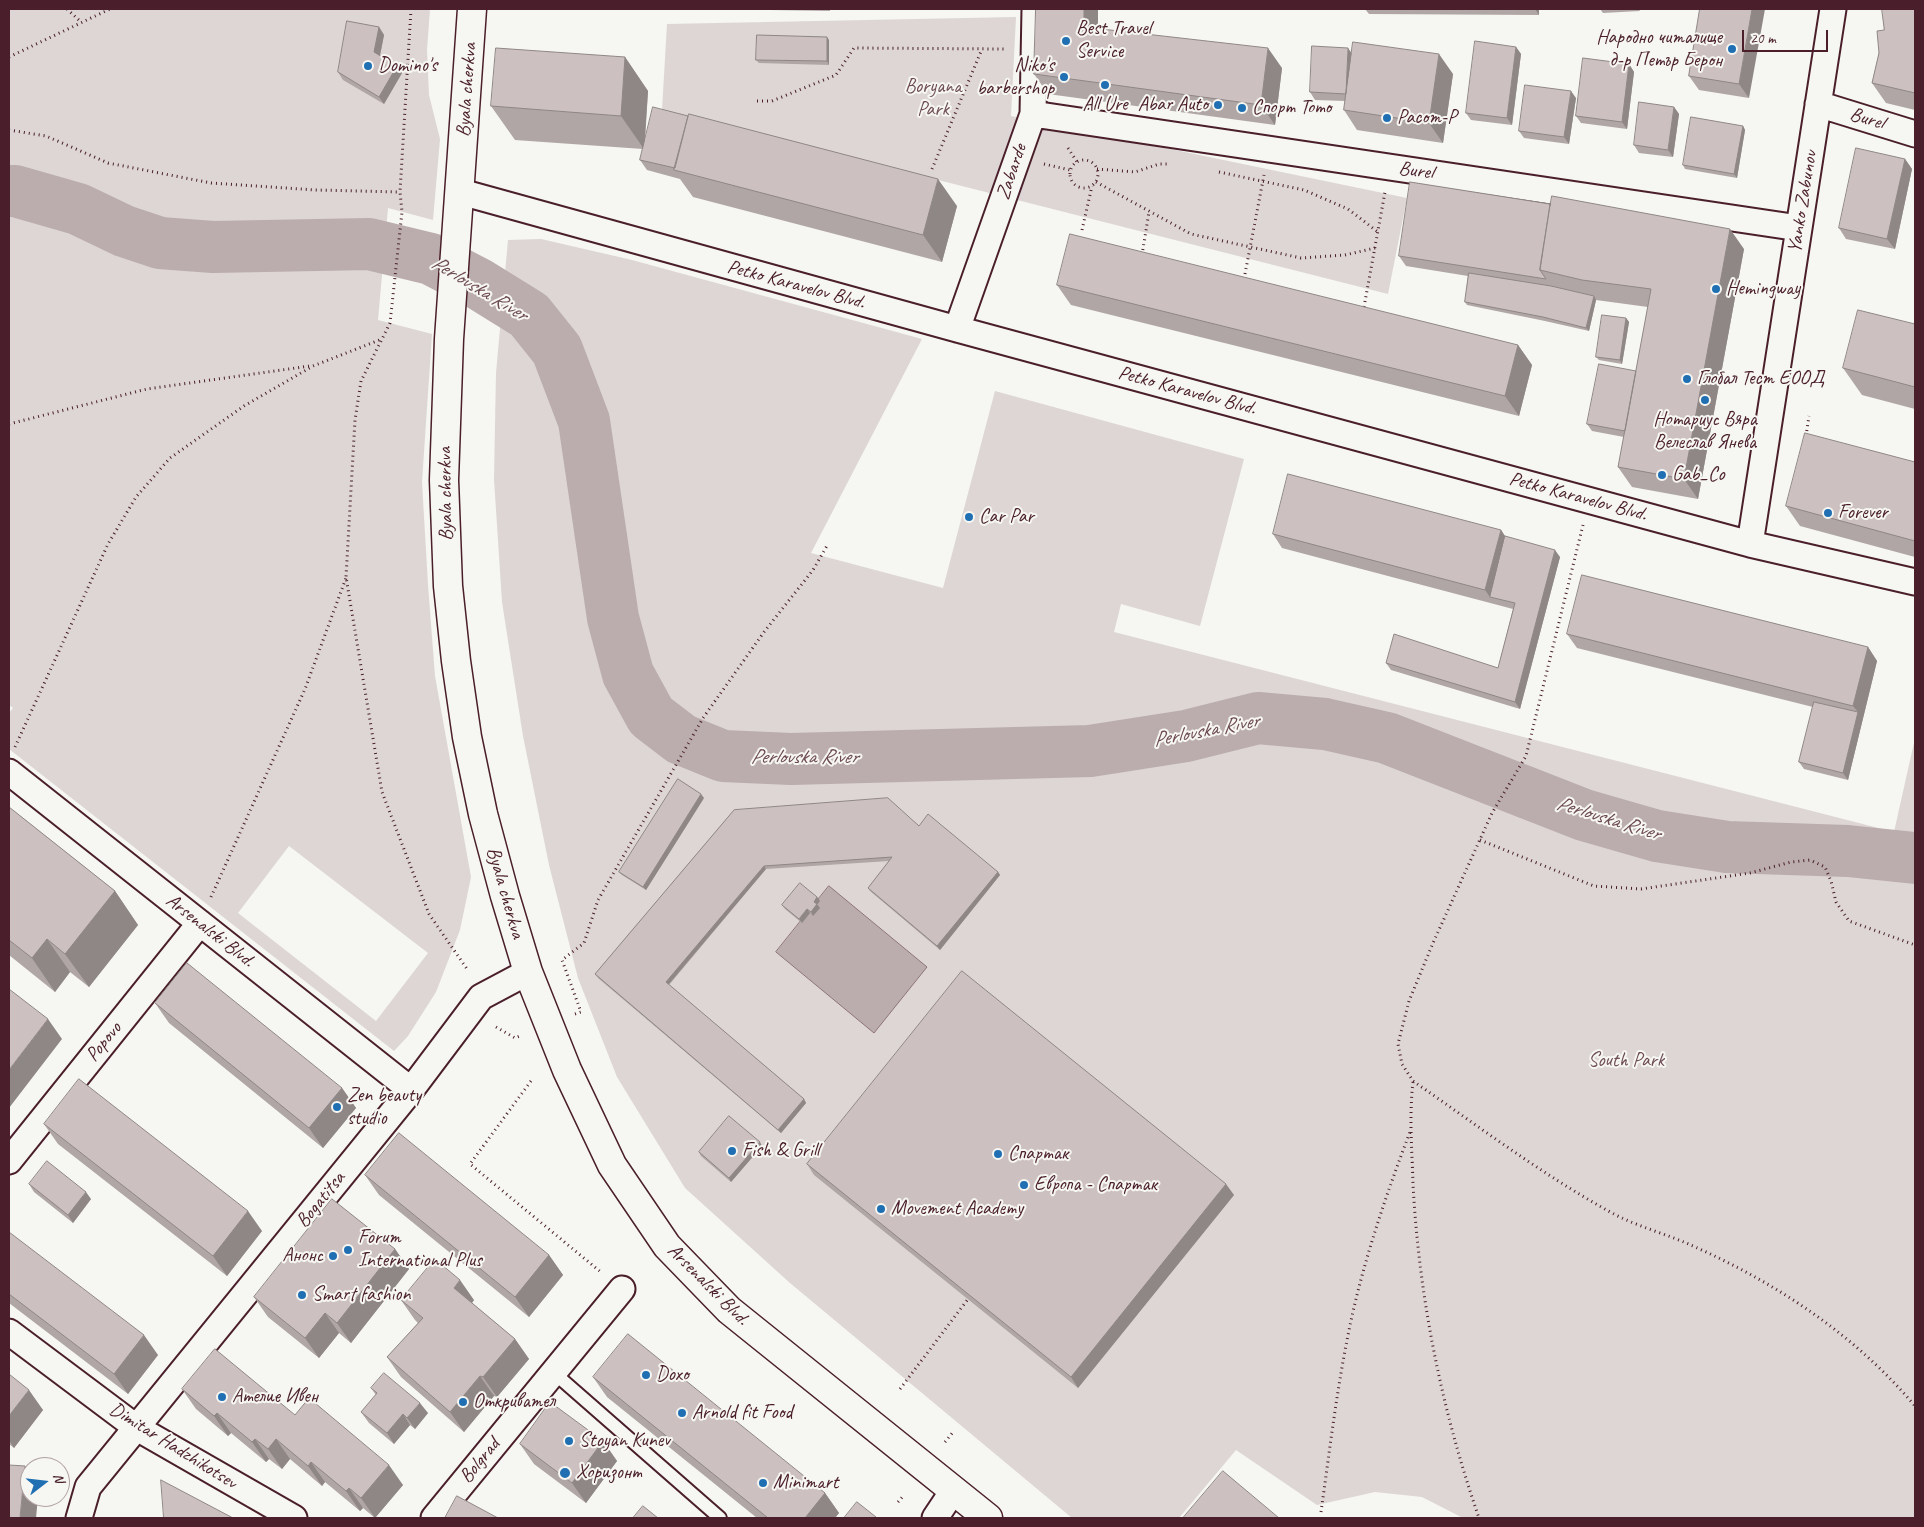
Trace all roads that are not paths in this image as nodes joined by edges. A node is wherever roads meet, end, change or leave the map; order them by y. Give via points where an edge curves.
1 (472, 9) edge
2 (1035, 9) edge
3 (1833, 9) edge
4 (1818, 104) junction
5 (1033, 114) junction
6 (1915, 134) edge
7 (461, 192) junction
8 (1799, 228) junction
9 (957, 329) junction
10 (1750, 544) junction
11 (1915, 582) edge
12 (11, 762) edge
13 (200, 922) junction
14 (528, 972) junction
15 (410, 1090) junction
16 (9, 1161) edge
17 (622, 1289) road end
18 (9, 1332) edge
19 (553, 1372) junction
20 (137, 1428) junction
21 (953, 1491) junction
22 (79, 1518) edge
23 (294, 1518) edge
24 (434, 1518) edge
25 (720, 1518) edge
26 (935, 1518) edge
27 (988, 1518) edge

1 - 7 street, Byala cherkva
2 - 5 street, Zabarde
3 - 4 street, Yanko Zabunov
4 - 6 street, Burel
4 - 8 street, Yanko Zabunov
5 - 8 street, Burel
5 - 9 street, Zabarde
7 - 9 street, Petko Karavelov Blvd.
7 - 14 street, Byala cherkva via 449,339 444,480 448,586 467,737 498,872
8 - 10 street, Yanko Zabunov
9 - 10 street, Petko Karavelov Blvd.
10 - 11 street, Petko Karavelov Blvd.
12 - 13 street, Arsenalski Blvd.
13 - 15 street, Arsenalski Blvd.
13 - 16 street, Popovo
14 - 15 street, Bogatitsa via 481,997
14 - 21 street, Arsenalski Blvd. via 567,1070 612,1165 667,1246 729,1310
15 - 20 street, Bogatitsa
17 - 19 street, Bolgrad
18 - 20 street, Dimitar Hadzhikotsev
19 - 24 street, Bolgrad
19 - 25 lane
20 - 22 street, Bogatitsa via 88,1487
20 - 23 street, Dimitar Hadzhikotsev
21 - 26 street
21 - 27 street, Arsenalski Blvd.

